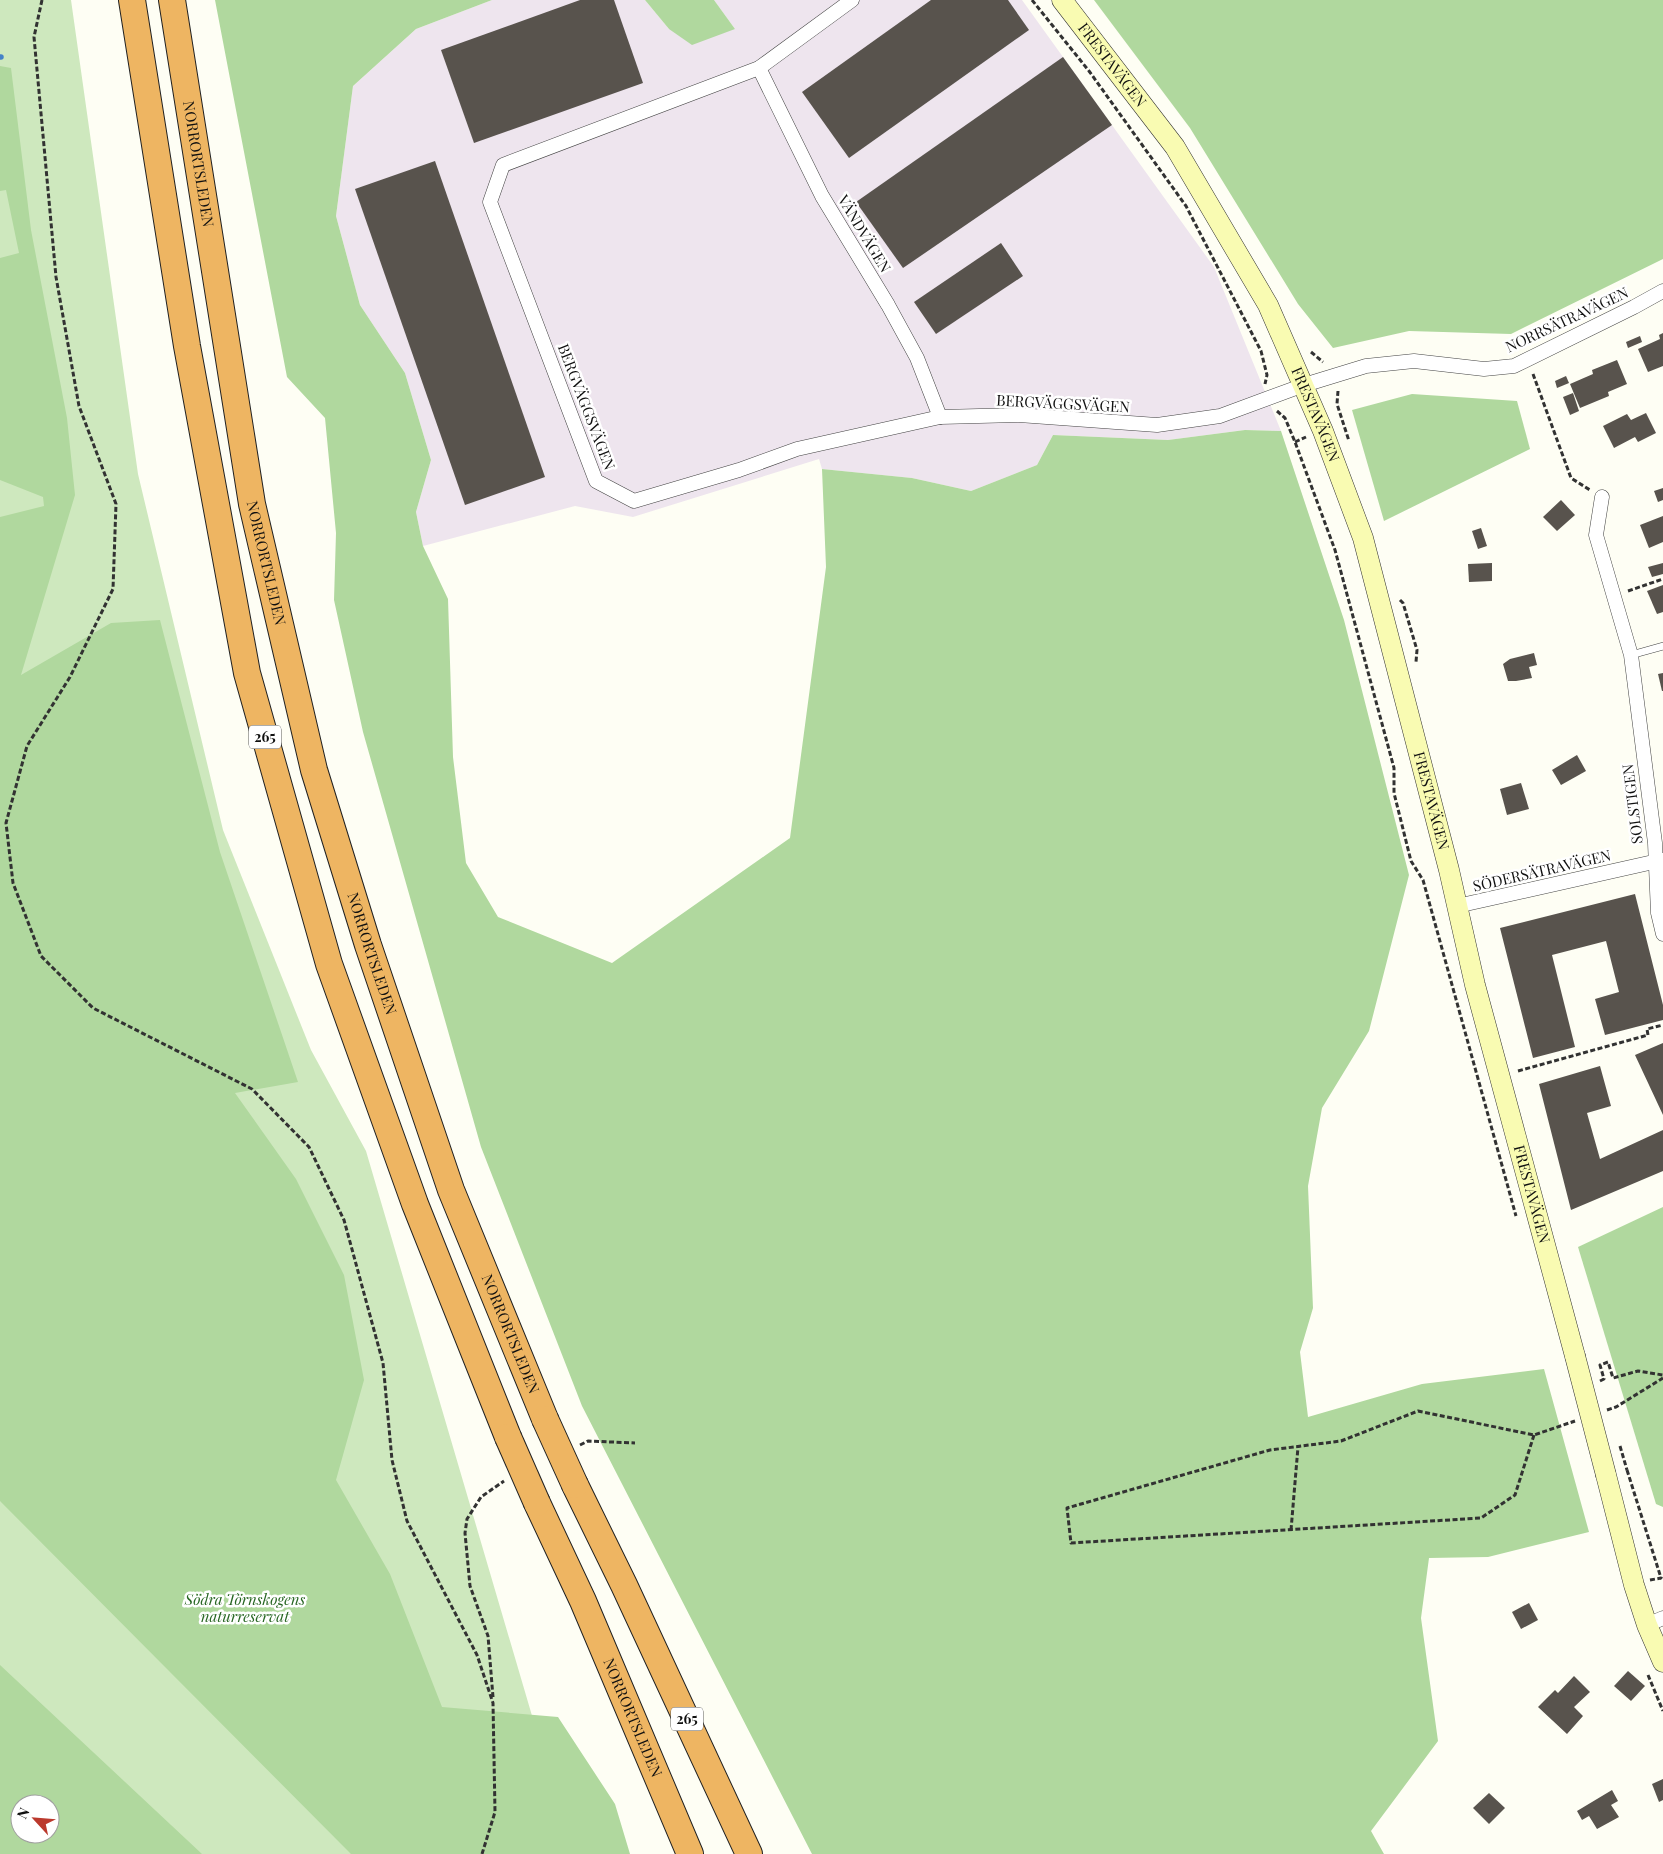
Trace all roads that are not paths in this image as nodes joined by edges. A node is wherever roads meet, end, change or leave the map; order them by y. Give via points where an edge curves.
1 (172, 0) edge
2 (852, 0) edge
3 (1062, 0) edge
4 (133, 3) edge
5 (759, 68) junction
6 (1663, 291) edge
7 (1304, 385) junction
8 (940, 417) junction
9 (1602, 497) road end
10 (1663, 646) edge
11 (1631, 655) junction
12 (1659, 861) edge
13 (1457, 906) junction
14 (1663, 934) edge
15 (1655, 1622) edge
16 (1663, 1662) edge
17 (690, 1854) edge
18 (749, 1854) edge

1 - 18 highway, NORRORTSLEDEN / 265, bridge via 252,504 314,770 368,944 451,1190 545,1419
2 - 5 street, BERGVÄGGSVÄGEN
3 - 7 street, FRESTAVÄGEN via 1175,146 1268,305
4 - 17 highway, NORRORTSLEDEN / 265, bridge via 187,346 247,673 329,964 416,1204 508,1437
5 - 8 street, VÄNDVÄGEN via 822,196 917,358
5 - 8 street, BERGVÄGGSVÄGEN via 503,166 490,202 596,481 634,501 797,449
6 - 7 street, NORRSÄTRAVÄGEN via 1514,366 1484,369 1414,361 1366,366
7 - 8 street, BERGVÄGGSVÄGEN via 1220,416 1157,425 1019,415
7 - 13 street, FRESTAVÄGEN via 1363,538
9 - 11 street, SOLSTIGEN via 1596,534
10 - 11 lane
11 - 12 street, SOLSTIGEN
12 - 13 street, SÖDERSÄTRAVÄGEN
12 - 14 street, SOLSTIGEN via 1658,913
13 - 15 street, FRESTAVÄGEN, bridge via 1475,985 1634,1584
15 - 16 street, FRESTAVÄGEN

